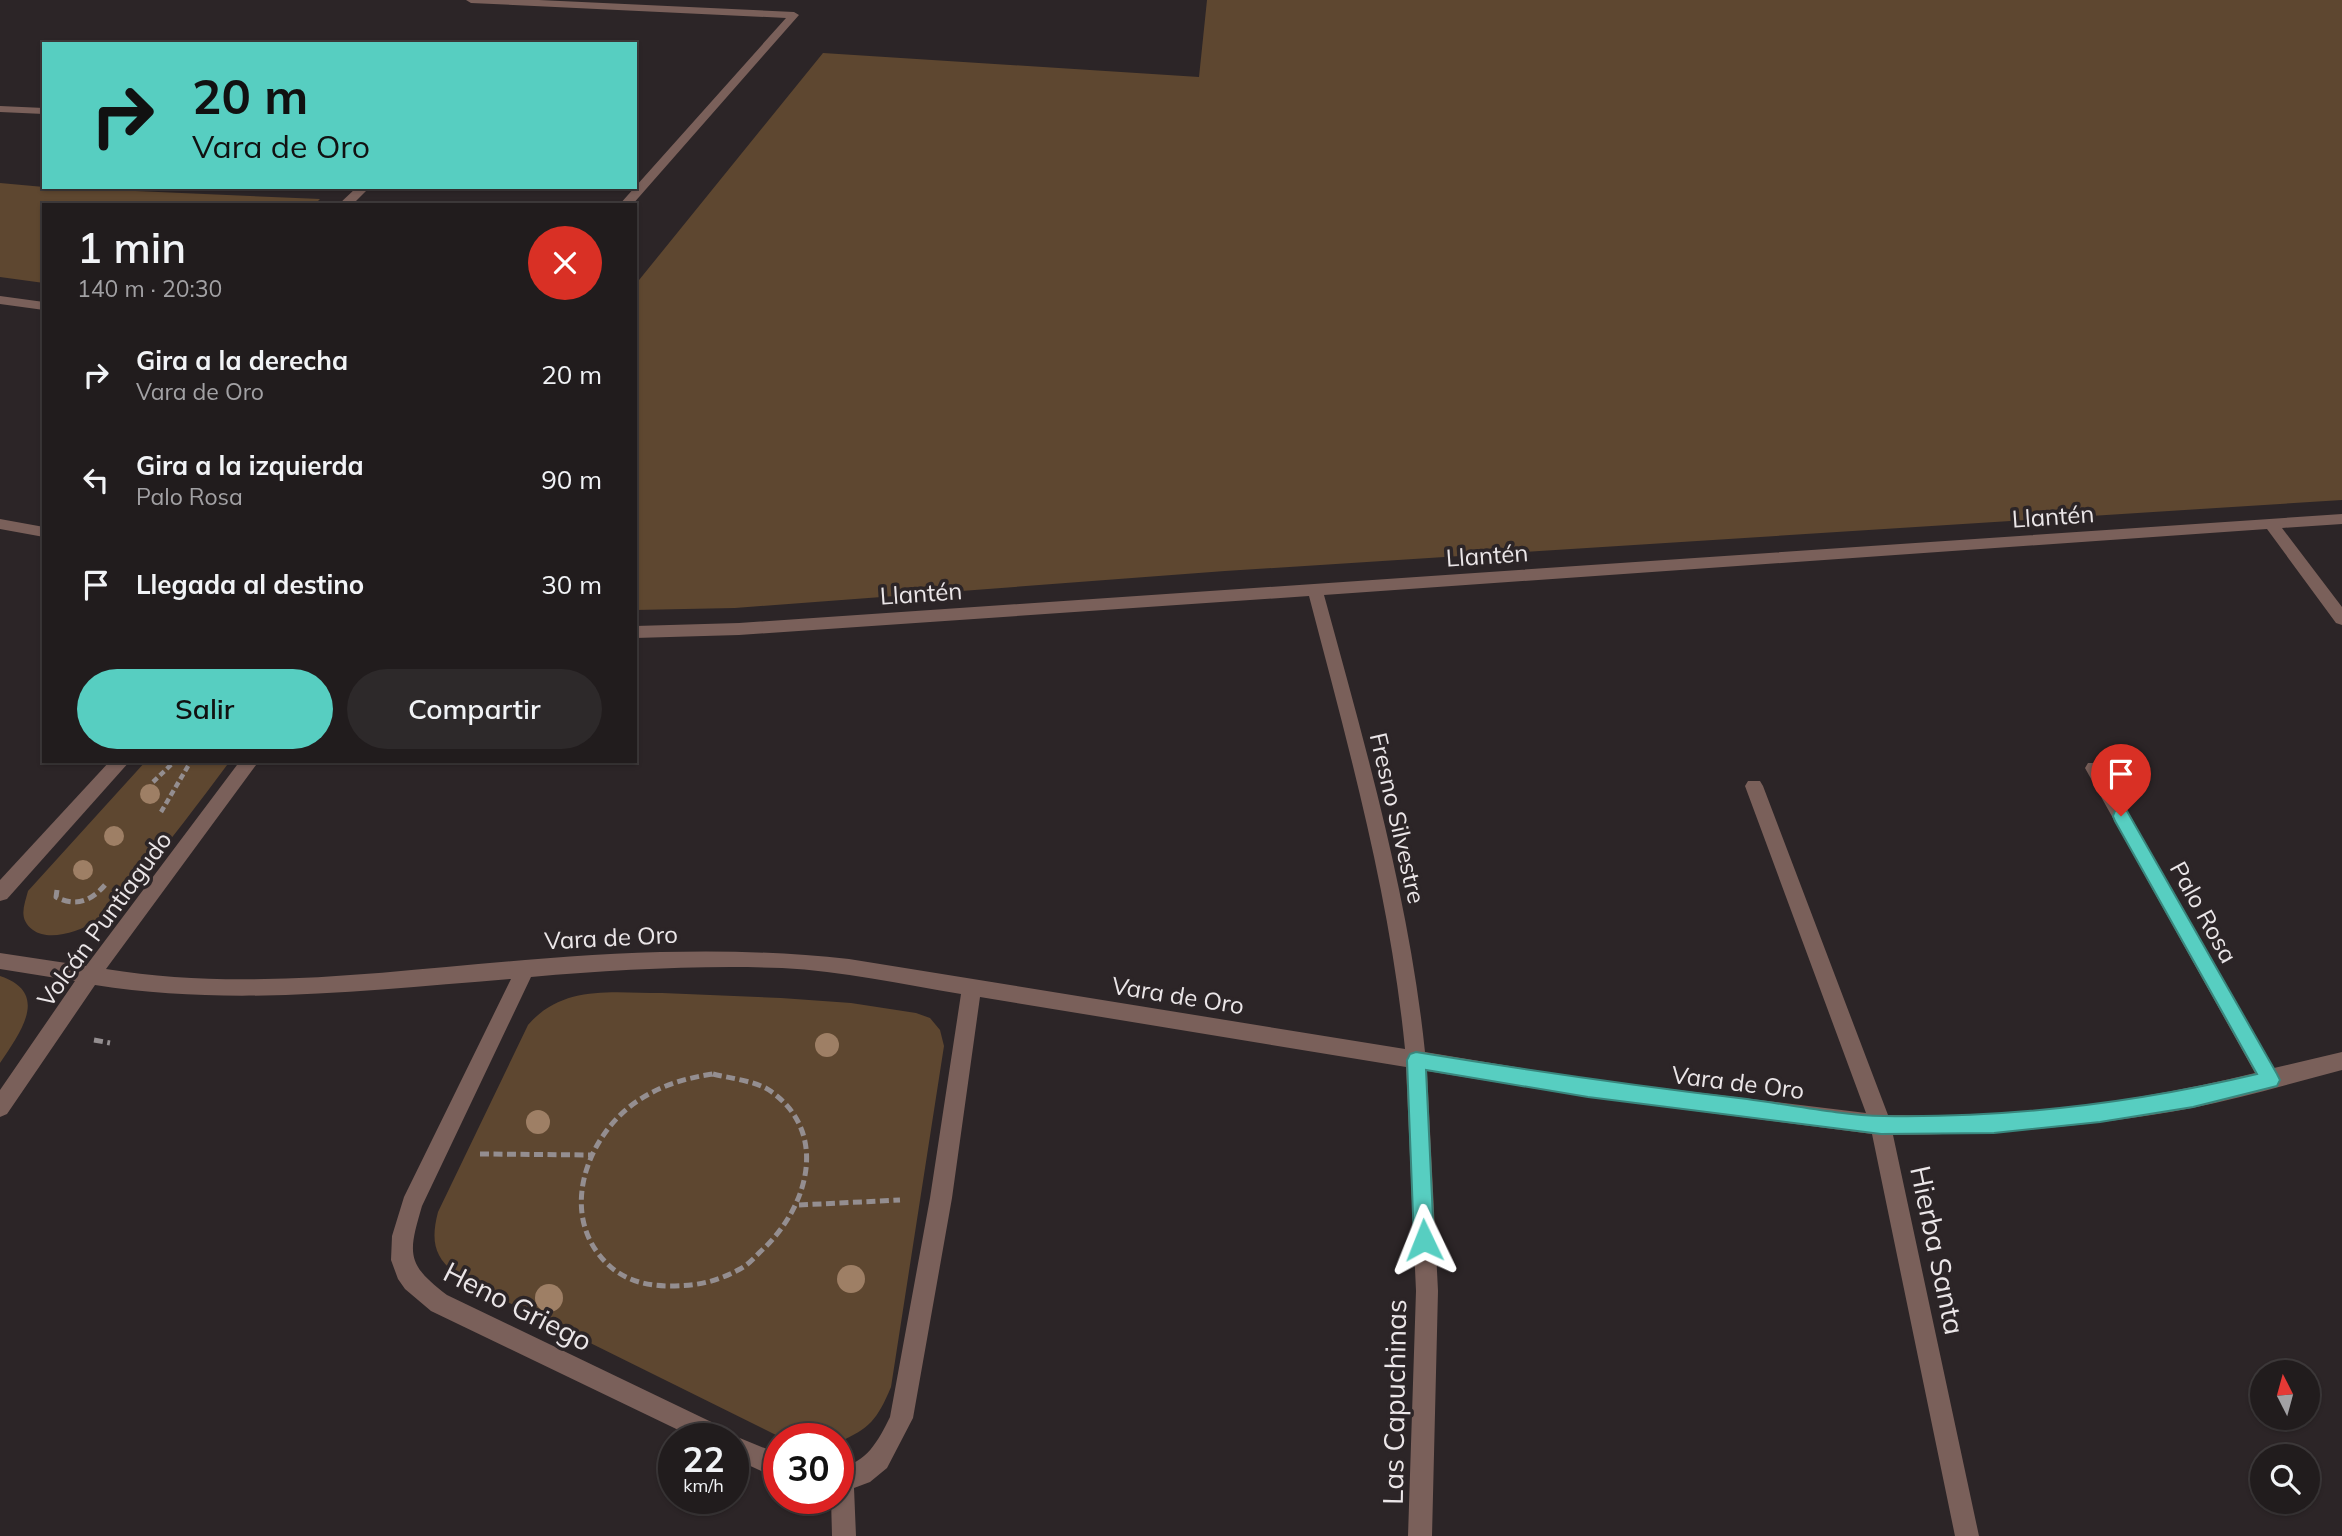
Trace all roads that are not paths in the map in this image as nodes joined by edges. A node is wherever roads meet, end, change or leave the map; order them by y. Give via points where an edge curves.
1 (471, 0) edge
2 (0, 108) edge
3 (42, 111) edge
4 (362, 189) edge
5 (346, 203) edge
6 (627, 203) edge
7 (0, 300) edge
8 (42, 306) edge
9 (2342, 519) edge
10 (0, 524) edge
11 (2271, 524) junction
12 (42, 532) edge
13 (1315, 590) junction
14 (2342, 619) edge
15 (637, 632) edge
16 (119, 763) edge
17 (249, 763) edge
18 (2094, 768) dead end
19 (1754, 786) dead end
20 (0, 893) edge
21 (0, 961) edge
22 (526, 968) junction
23 (90, 976) junction
24 (972, 988) junction
25 (1416, 1060) junction
26 (2342, 1061) edge
27 (2270, 1080) junction
28 (0, 1107) edge
29 (1881, 1125) junction
30 (689, 1423) edge
31 (854, 1476) edge
32 (842, 1514) edge
33 (844, 1536) edge
34 (1420, 1536) edge
35 (1968, 1536) edge

1 - 6 street via 794,15
2 - 3 street
4 - 5 street
7 - 8 street
9 - 11 street, Llantén
10 - 12 street
11 - 13 street, Llantén
11 - 14 street
13 - 15 street, Llantén
13 - 25 street, Fresno Silvestre via 1385,863 1408,982
16 - 20 street
17 - 23 street, Volcán Puntiagudo
18 - 27 street, Palo Rosa
19 - 29 street, Hierba Santa
21 - 23 street, Vara de Oro
22 - 23 street, Vara de Oro via 310,986 223,988 150,985
22 - 24 street, Vara de Oro via 624,961 783,960
22 - 30 street, Heno Griego via 412,1204 401,1239 402,1264 416,1287 439,1303
23 - 28 street, Volcán Puntiagudo
24 - 25 street, Vara de Oro
24 - 31 street via 941,1198 901,1418 870,1471
25 - 29 street, Vara de Oro via 1588,1088
25 - 34 street, Las Capuchinas via 1427,1291
26 - 27 street, Vara de Oro
27 - 29 street, Vara de Oro via 2100,1113 1994,1124
29 - 35 street, Hierba Santa
32 - 33 street

